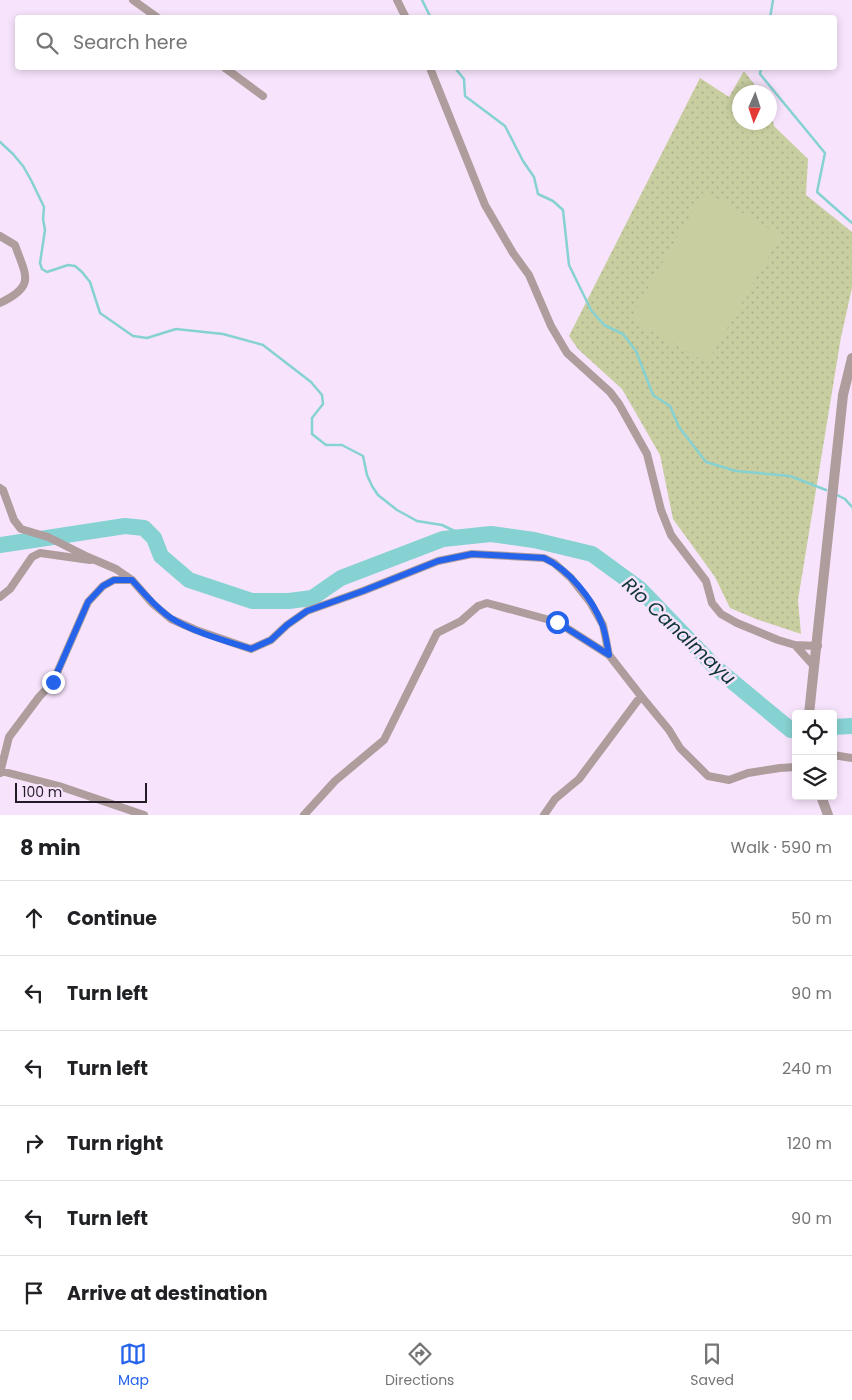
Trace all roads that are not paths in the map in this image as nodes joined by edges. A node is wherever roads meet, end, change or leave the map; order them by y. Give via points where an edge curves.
1 (133, 0) edge
2 (397, 0) edge
3 (154, 15) edge
4 (404, 15) edge
5 (228, 70) edge
6 (431, 70) edge
7 (263, 96) dead end
8 (0, 236) edge
9 (0, 303) edge
10 (852, 358) edge
11 (0, 488) edge
12 (97, 561) junction
13 (132, 580) junction
14 (0, 597) edge
15 (795, 644) junction
16 (818, 646) junction
17 (609, 655) junction
18 (814, 666) junction
19 (641, 696) junction
20 (809, 710) edge
21 (837, 756) edge
22 (852, 758) edge
23 (792, 767) edge
24 (0, 772) edge
25 (822, 800) edge
26 (144, 815) edge
27 (304, 815) edge
28 (544, 815) edge
29 (828, 815) edge

1 - 3 street
2 - 4 street
5 - 7 street
6 - 15 street via 485,205 529,275 551,326 567,353 619,404 647,454 671,535 706,582 712,604 721,614 738,623
8 - 9 street via 15,244 26,276 25,284 15,296
10 - 16 street via 843,395
11 - 12 street via 21,529 48,537
12 - 13 street
12 - 14 street via 40,553 32,557 10,589
13 - 17 street via 153,604 172,619 251,649 271,640 307,611 438,561 472,554 544,558 571,578 590,602 602,625
13 - 24 street via 114,580 103,586 88,602 53,682 9,737
15 - 16 street
15 - 18 street
16 - 18 street
17 - 19 street
17 - 27 street via 557,622 487,603 478,606 461,621 437,634 384,740 335,781
18 - 20 street
19 - 23 street via 670,730 680,748 708,776 729,780 748,773
19 - 28 street via 579,779 555,799
21 - 22 street
24 - 26 street via 59,786
25 - 29 street

